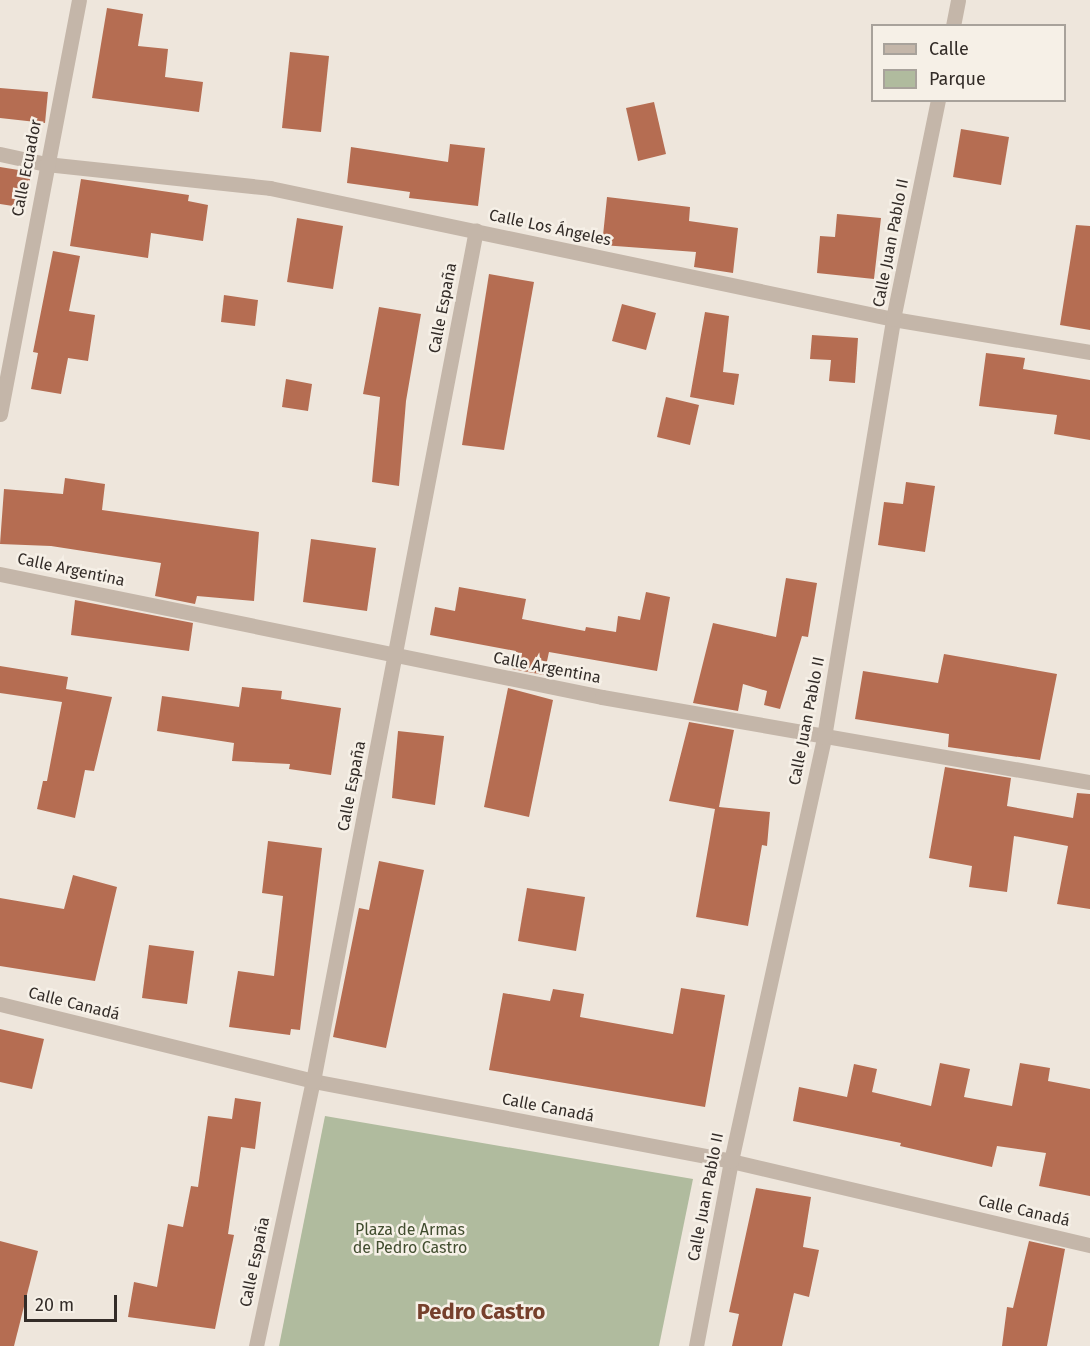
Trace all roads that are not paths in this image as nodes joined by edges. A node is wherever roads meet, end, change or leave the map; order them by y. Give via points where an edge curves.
1 (79, 0) edge
2 (958, 0) edge
3 (953, 24) edge
4 (938, 102) edge
5 (0, 154) edge
6 (46, 164) junction
7 (476, 230) junction
8 (893, 319) junction
9 (1090, 352) edge
10 (0, 414) edge
11 (0, 574) edge
12 (396, 656) junction
13 (824, 737) junction
14 (1090, 782) edge
15 (0, 1004) edge
16 (313, 1081) junction
17 (731, 1161) junction
18 (1090, 1245) edge
19 (256, 1346) edge
20 (696, 1346) edge

1 - 6 street, Calle Ecuador
2 - 3 street
4 - 8 street, Calle Juan Pablo II
5 - 6 street, Calle Los Ángeles
6 - 7 street, Calle Los Ángeles via 270,188
6 - 10 street, Calle Ecuador
7 - 8 street, Calle Los Ángeles
7 - 12 street, Calle España
8 - 9 street, Calle Los Ángeles
8 - 13 street, Calle Juan Pablo II
11 - 12 street, Calle Argentina
12 - 13 street, Calle Argentina
12 - 16 street, Calle España
13 - 14 street, Calle Argentina
13 - 17 street, Calle Juan Pablo II
15 - 16 street, Calle Canadá
16 - 17 street, Calle Canadá
16 - 19 street, Calle España
17 - 18 street, Calle Canadá
17 - 20 street, Calle Juan Pablo II

